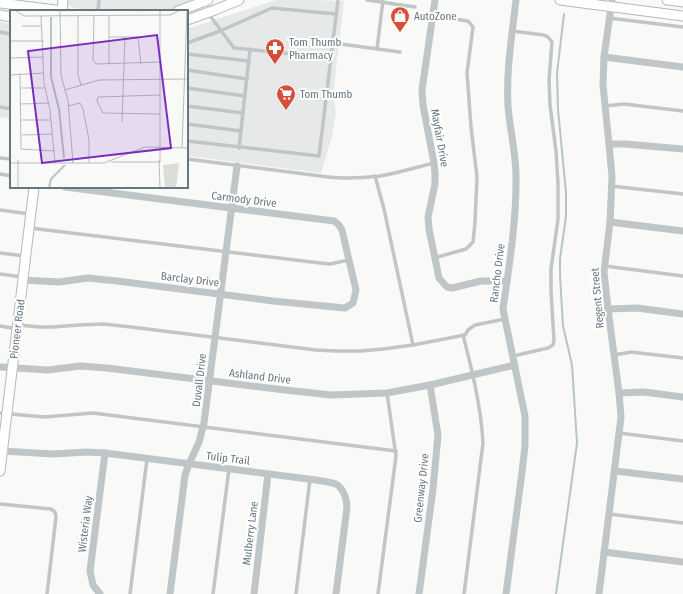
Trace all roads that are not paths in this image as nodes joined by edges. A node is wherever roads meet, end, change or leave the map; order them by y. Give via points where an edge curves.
1 (99, 0) edge
2 (238, 0) edge
3 (338, 0) edge
4 (367, 0) edge
5 (434, 0) edge
6 (516, 0) edge
7 (560, 0) edge
8 (667, 0) edge
9 (204, 1) edge
10 (383, 1) edge
11 (683, 2) edge
12 (0, 3) edge
13 (611, 3) edge
14 (415, 6) dead end
15 (52, 7) edge
16 (98, 10) edge
17 (181, 10) edge
18 (208, 13) junction
19 (336, 14) junction
20 (0, 15) edge
21 (432, 16) junction
22 (683, 16) edge
23 (10, 17) edge
24 (609, 18) junction
25 (188, 20) edge
26 (683, 27) edge
27 (220, 31) junction
28 (512, 31) junction
29 (0, 32) edge
30 (10, 34) edge
31 (188, 43) edge
32 (332, 43) junction
33 (250, 49) junction
34 (377, 49) junction
35 (400, 52) dead end
36 (188, 54) edge
37 (604, 57) junction
38 (331, 58) junction
39 (249, 61) junction
40 (683, 67) edge
41 (188, 70) edge
42 (247, 79) junction
43 (188, 88) edge
44 (245, 96) junction
45 (188, 106) edge
46 (605, 106) junction
47 (0, 107) edge
48 (10, 109) edge
49 (683, 111) edge
50 (243, 113) junction
51 (188, 124) edge
52 (241, 131) junction
53 (188, 142) edge
54 (609, 144) junction
55 (239, 148) junction
56 (683, 149) edge
57 (0, 158) edge
58 (10, 159) edge
59 (188, 159) edge
60 (434, 163) junction
61 (237, 166) junction
62 (0, 174) edge
63 (10, 176) edge
64 (375, 176) junction
65 (611, 186) junction
66 (34, 188) edge
67 (73, 188) edge
68 (683, 194) edge
69 (231, 208) junction
70 (0, 210) edge
71 (31, 214) junction
72 (610, 222) junction
73 (29, 228) junction
74 (683, 231) edge
75 (226, 252) junction
76 (0, 253) edge
77 (26, 256) junction
78 (434, 258) junction
79 (349, 260) junction
80 (605, 266) junction
81 (0, 274) edge
82 (683, 276) edge
83 (23, 279) junction
84 (507, 281) junction
85 (220, 294) junction
86 (353, 303) joint
87 (608, 310) junction
88 (683, 314) edge
89 (505, 319) junction
90 (0, 326) edge
91 (17, 327) junction
92 (463, 335) junction
93 (215, 337) junction
94 (413, 345) junction
95 (614, 355) junction
96 (513, 356) junction
97 (683, 358) edge
98 (515, 365) junction
99 (0, 367) edge
100 (12, 368) junction
101 (473, 375) junction
102 (210, 381) junction
103 (430, 385) junction
104 (387, 393) junction
105 (619, 393) junction
106 (683, 397) edge
107 (3, 413) edge
108 (203, 426) junction
109 (619, 433) junction
110 (683, 441) edge
111 (2, 451) junction
112 (396, 451) junction
113 (104, 453) junction
114 (147, 459) junction
115 (188, 464) junction
116 (229, 469) junction
117 (0, 471) edge
118 (615, 471) junction
119 (268, 474) junction
120 (310, 479) junction
121 (683, 479) edge
122 (0, 504) edge
123 (609, 514) junction
124 (683, 523) edge
125 (604, 552) junction
126 (683, 562) edge
127 (47, 594) edge
128 (100, 594) edge
129 (130, 594) edge
130 (170, 594) edge
131 (213, 594) edge
132 (254, 594) edge
133 (296, 594) edge
134 (336, 594) edge
135 (378, 594) edge
136 (419, 594) edge
137 (464, 594) edge
138 (506, 594) edge
139 (599, 594) edge

1 - 16 lane
2 - 18 main road
3 - 19 lane
4 - 10 lane
5 - 21 street, Mayfair Drive
6 - 28 street, Rancho Drive
7 - 13 main road
8 - 11 main road
9 - 17 main road
9 - 18 main road
10 - 14 lane
10 - 34 lane
12 - 15 main road
13 - 22 main road
13 - 24 street, Regent Street
18 - 25 main road
18 - 27 lane
19 - 27 lane via 272,8
19 - 32 lane
20 - 23 main road
21 - 60 street, Mayfair Drive via 422,90
21 - 78 lane via 468,21 473,27 467,73 477,177 473,242 466,249
24 - 26 lane
24 - 37 street, Regent Street
27 - 31 lane
27 - 33 lane via 234,48
28 - 84 street, Rancho Drive via 508,106 516,181
28 - 96 lane via 544,35 552,42 550,105 558,183 558,219 551,291 553,345
29 - 30 lane
32 - 34 lane
32 - 38 lane
33 - 38 lane
33 - 39 lane
34 - 35 lane
36 - 39 lane
37 - 40 street
37 - 46 street, Regent Street
38 - 55 lane via 319,156
39 - 42 lane
41 - 42 lane
42 - 44 lane
43 - 44 lane
44 - 50 lane
45 - 50 lane
46 - 49 lane via 624,104
46 - 54 street, Regent Street
47 - 48 lane
50 - 52 lane
51 - 52 lane
52 - 55 lane
53 - 55 lane
54 - 56 street
54 - 65 street, Regent Street
57 - 58 lane
59 - 61 lane
60 - 64 lane
60 - 78 street, Mayfair Drive via 436,173 428,217
61 - 64 lane via 328,177
61 - 69 street, Duvall Drive
62 - 63 lane
64 - 94 lane
65 - 68 lane
65 - 72 street, Regent Street
66 - 71 main road, Pioneer Road
67 - 69 street, Carmody Drive
69 - 75 street, Duvall Drive
69 - 79 street, Carmody Drive via 334,221 342,230
70 - 71 lane
71 - 73 main road, Pioneer Road
72 - 74 street
72 - 80 street, Regent Street
73 - 75 lane
73 - 77 main road, Pioneer Road
75 - 79 lane via 330,264
75 - 85 street, Duvall Drive
76 - 77 lane
77 - 83 main road, Pioneer Road
78 - 84 street, Mayfair Drive via 439,278 446,288 481,280
79 - 86 street, Carmody Drive via 356,290
80 - 82 lane
80 - 87 street, Regent Street
81 - 83 lane
83 - 85 street, Barclay Drive via 59,282 88,278
83 - 91 main road, Pioneer Road
84 - 89 street, Rancho Drive via 503,309
85 - 86 street, Barclay Drive via 345,308
85 - 93 street, Duvall Drive
87 - 88 street via 636,308
87 - 95 street, Regent Street
89 - 92 lane via 474,325
89 - 96 street, Rancho Drive
90 - 91 lane
91 - 93 lane via 103,324
91 - 100 main road, Pioneer Road
92 - 94 lane
92 - 101 lane
93 - 94 lane via 336,351
93 - 102 street, Duvall Drive
95 - 97 lane via 631,352
95 - 105 street, Regent Street
96 - 98 street, Rancho Drive
98 - 101 street, Ashland Drive
98 - 138 street, Rancho Drive via 525,416 525,446
99 - 100 street, Ashland Drive
100 - 102 street, Ashland Drive via 48,370 80,366
100 - 107 main road, Pioneer Road
101 - 103 street, Ashland Drive
101 - 137 lane via 483,443
102 - 104 street, Ashland Drive via 331,395
102 - 108 street, Duvall Drive
103 - 104 street, Ashland Drive
103 - 136 street, Greenway Drive via 438,435
104 - 112 lane
105 - 106 street via 644,392
105 - 109 street, Regent Street
107 - 108 lane via 44,417 93,413
107 - 111 main road, Pioneer Road
108 - 112 lane
108 - 115 street, Duvall Drive via 199,442
109 - 110 lane
109 - 118 street, Regent Street
111 - 113 street, Tulip Trail
111 - 117 main road, Pioneer Road
112 - 135 lane
113 - 114 street, Tulip Trail
113 - 128 street, Wisteria Way via 90,571 93,585
114 - 115 street, Tulip Trail
114 - 129 lane
115 - 116 street, Tulip Trail
115 - 130 street, Duvall Drive
116 - 119 street, Tulip Trail
116 - 131 lane
118 - 121 street
118 - 123 street, Regent Street
119 - 120 street, Tulip Trail
119 - 132 street, Mulberry Lane
120 - 133 lane
120 - 134 street, Tulip Trail via 335,484 343,492 347,503
122 - 127 lane via 51,509 55,512
123 - 124 lane
123 - 125 street, Regent Street
125 - 126 street
125 - 139 street, Regent Street

